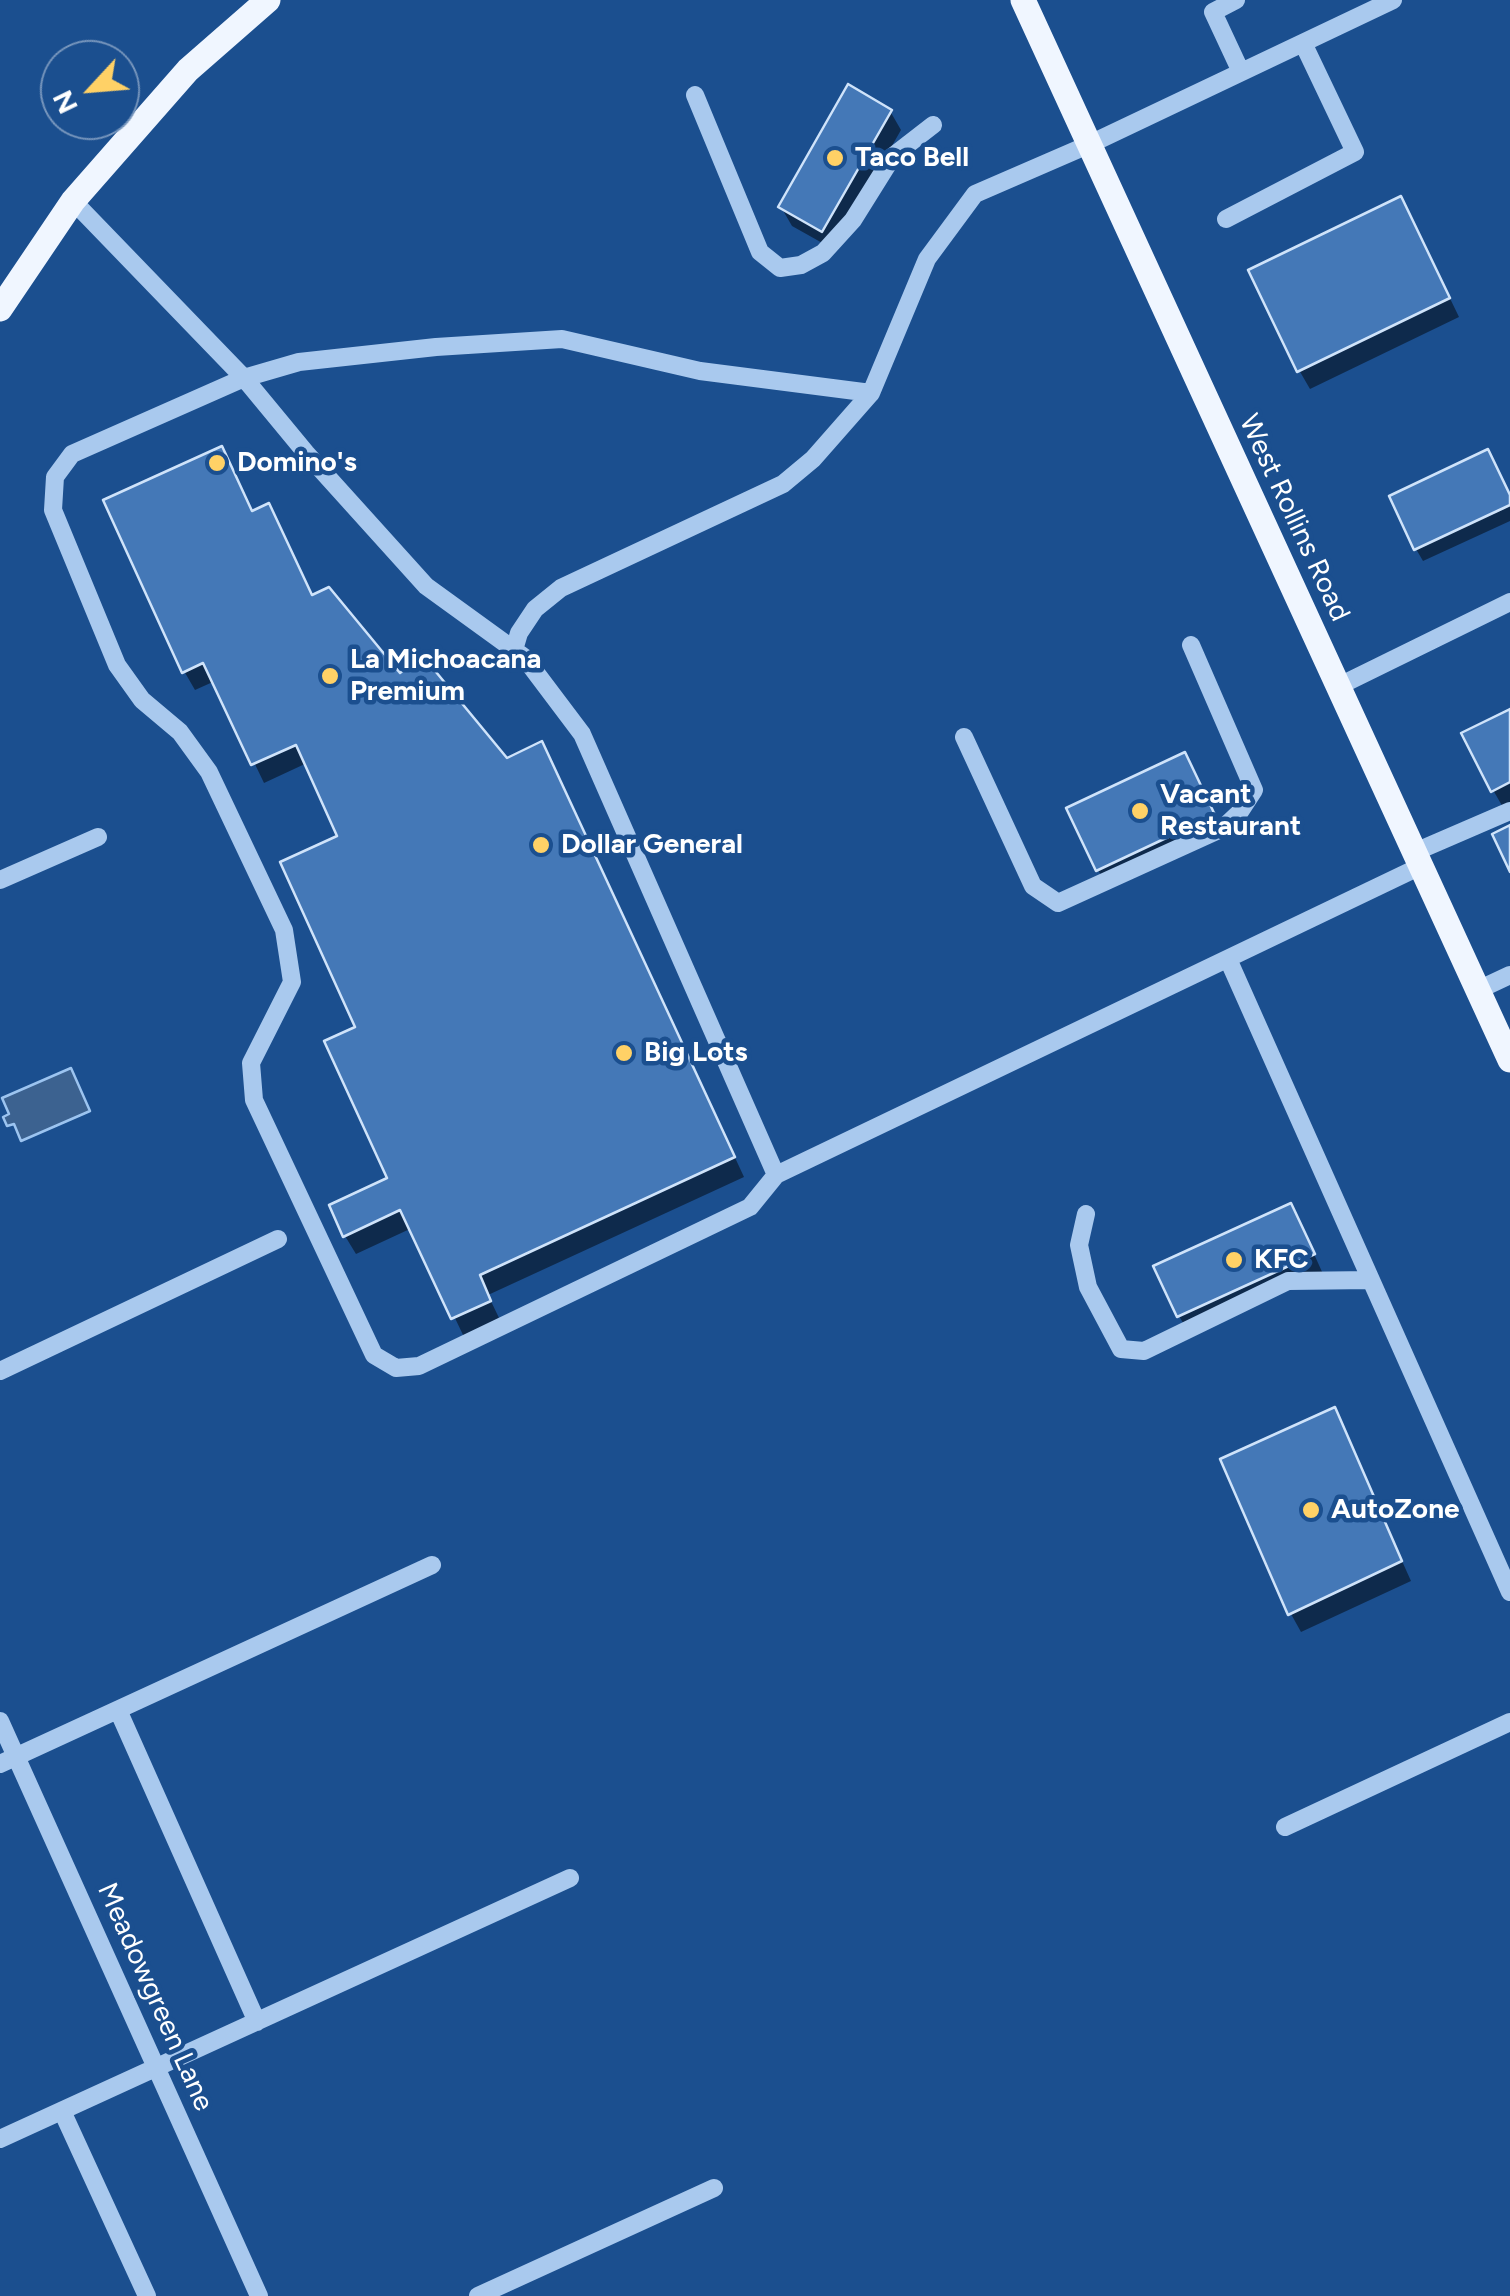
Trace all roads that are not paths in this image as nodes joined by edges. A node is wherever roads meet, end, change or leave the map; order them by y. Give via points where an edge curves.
1 (268, 0) edge
2 (1024, 0) edge
3 (1236, 0) edge
4 (1393, 0) edge
5 (1210, 6) edge
6 (1303, 43) junction
7 (1241, 72) junction
8 (696, 95) dead end
9 (933, 125) dead end
10 (1088, 145) junction
11 (73, 201) junction
12 (1226, 220) dead end
13 (0, 309) edge
14 (244, 378) junction
15 (871, 393) junction
16 (1510, 602) edge
17 (1192, 645) dead end
18 (514, 650) junction
19 (1339, 686) junction
20 (964, 737) dead end
21 (1510, 811) edge
22 (98, 837) dead end
23 (1418, 859) junction
24 (0, 880) edge
25 (1228, 959) junction
26 (1510, 975) edge
27 (1478, 990) junction
28 (1510, 1060) edge
29 (776, 1175) junction
30 (1086, 1214) dead end
31 (278, 1239) dead end
32 (1371, 1280) junction
33 (0, 1371) edge
34 (432, 1564) dead end
35 (1510, 1592) edge
36 (118, 1710) junction
37 (0, 1721) edge
38 (1510, 1722) edge
39 (8, 1761) edge
40 (1285, 1826) dead end
41 (570, 1878) dead end
42 (257, 2022) junction
43 (156, 2068) junction
44 (62, 2111) junction
45 (0, 2140) edge
46 (714, 2188) dead end
47 (147, 2296) edge
48 (259, 2296) edge
49 (478, 2296) edge

1 - 11 main road via 188,70
2 - 10 main road, West Rollins Road
3 - 5 street
4 - 6 street
5 - 7 street
6 - 7 street
6 - 12 street via 1355,152
7 - 10 street
8 - 9 street via 760,252 780,268 801,266 823,253 893,156
10 - 15 street via 976,194 927,259
10 - 19 main road, West Rollins Road
11 - 13 main road
11 - 14 street
14 - 15 street via 299,362 562,339 700,371
14 - 18 street via 426,586
14 - 29 street via 72,454 54,477 53,510 117,665 210,772 284,930 292,982 251,1063 254,1100 374,1355 396,1368 418,1366 750,1207
15 - 18 street via 783,484 561,588 535,609
16 - 19 street
17 - 20 street via 1254,790 1223,828 1058,903 1033,886
18 - 29 street via 582,734
19 - 23 main road, West Rollins Road
21 - 23 street
22 - 24 street
23 - 25 street
23 - 27 main road, West Rollins Road
25 - 29 street
25 - 32 street
26 - 27 street
27 - 28 main road, West Rollins Road
30 - 32 street via 1079,1246 1088,1287 1121,1349 1144,1352 1288,1281
31 - 33 street
32 - 35 street
34 - 36 street
36 - 39 street
36 - 42 street
37 - 39 street, Meadowgreen Lane
38 - 40 street
39 - 43 street, Meadowgreen Lane
41 - 42 street
42 - 43 street
43 - 44 street
43 - 48 street, Meadowgreen Lane
44 - 45 street
44 - 47 street
46 - 49 street

